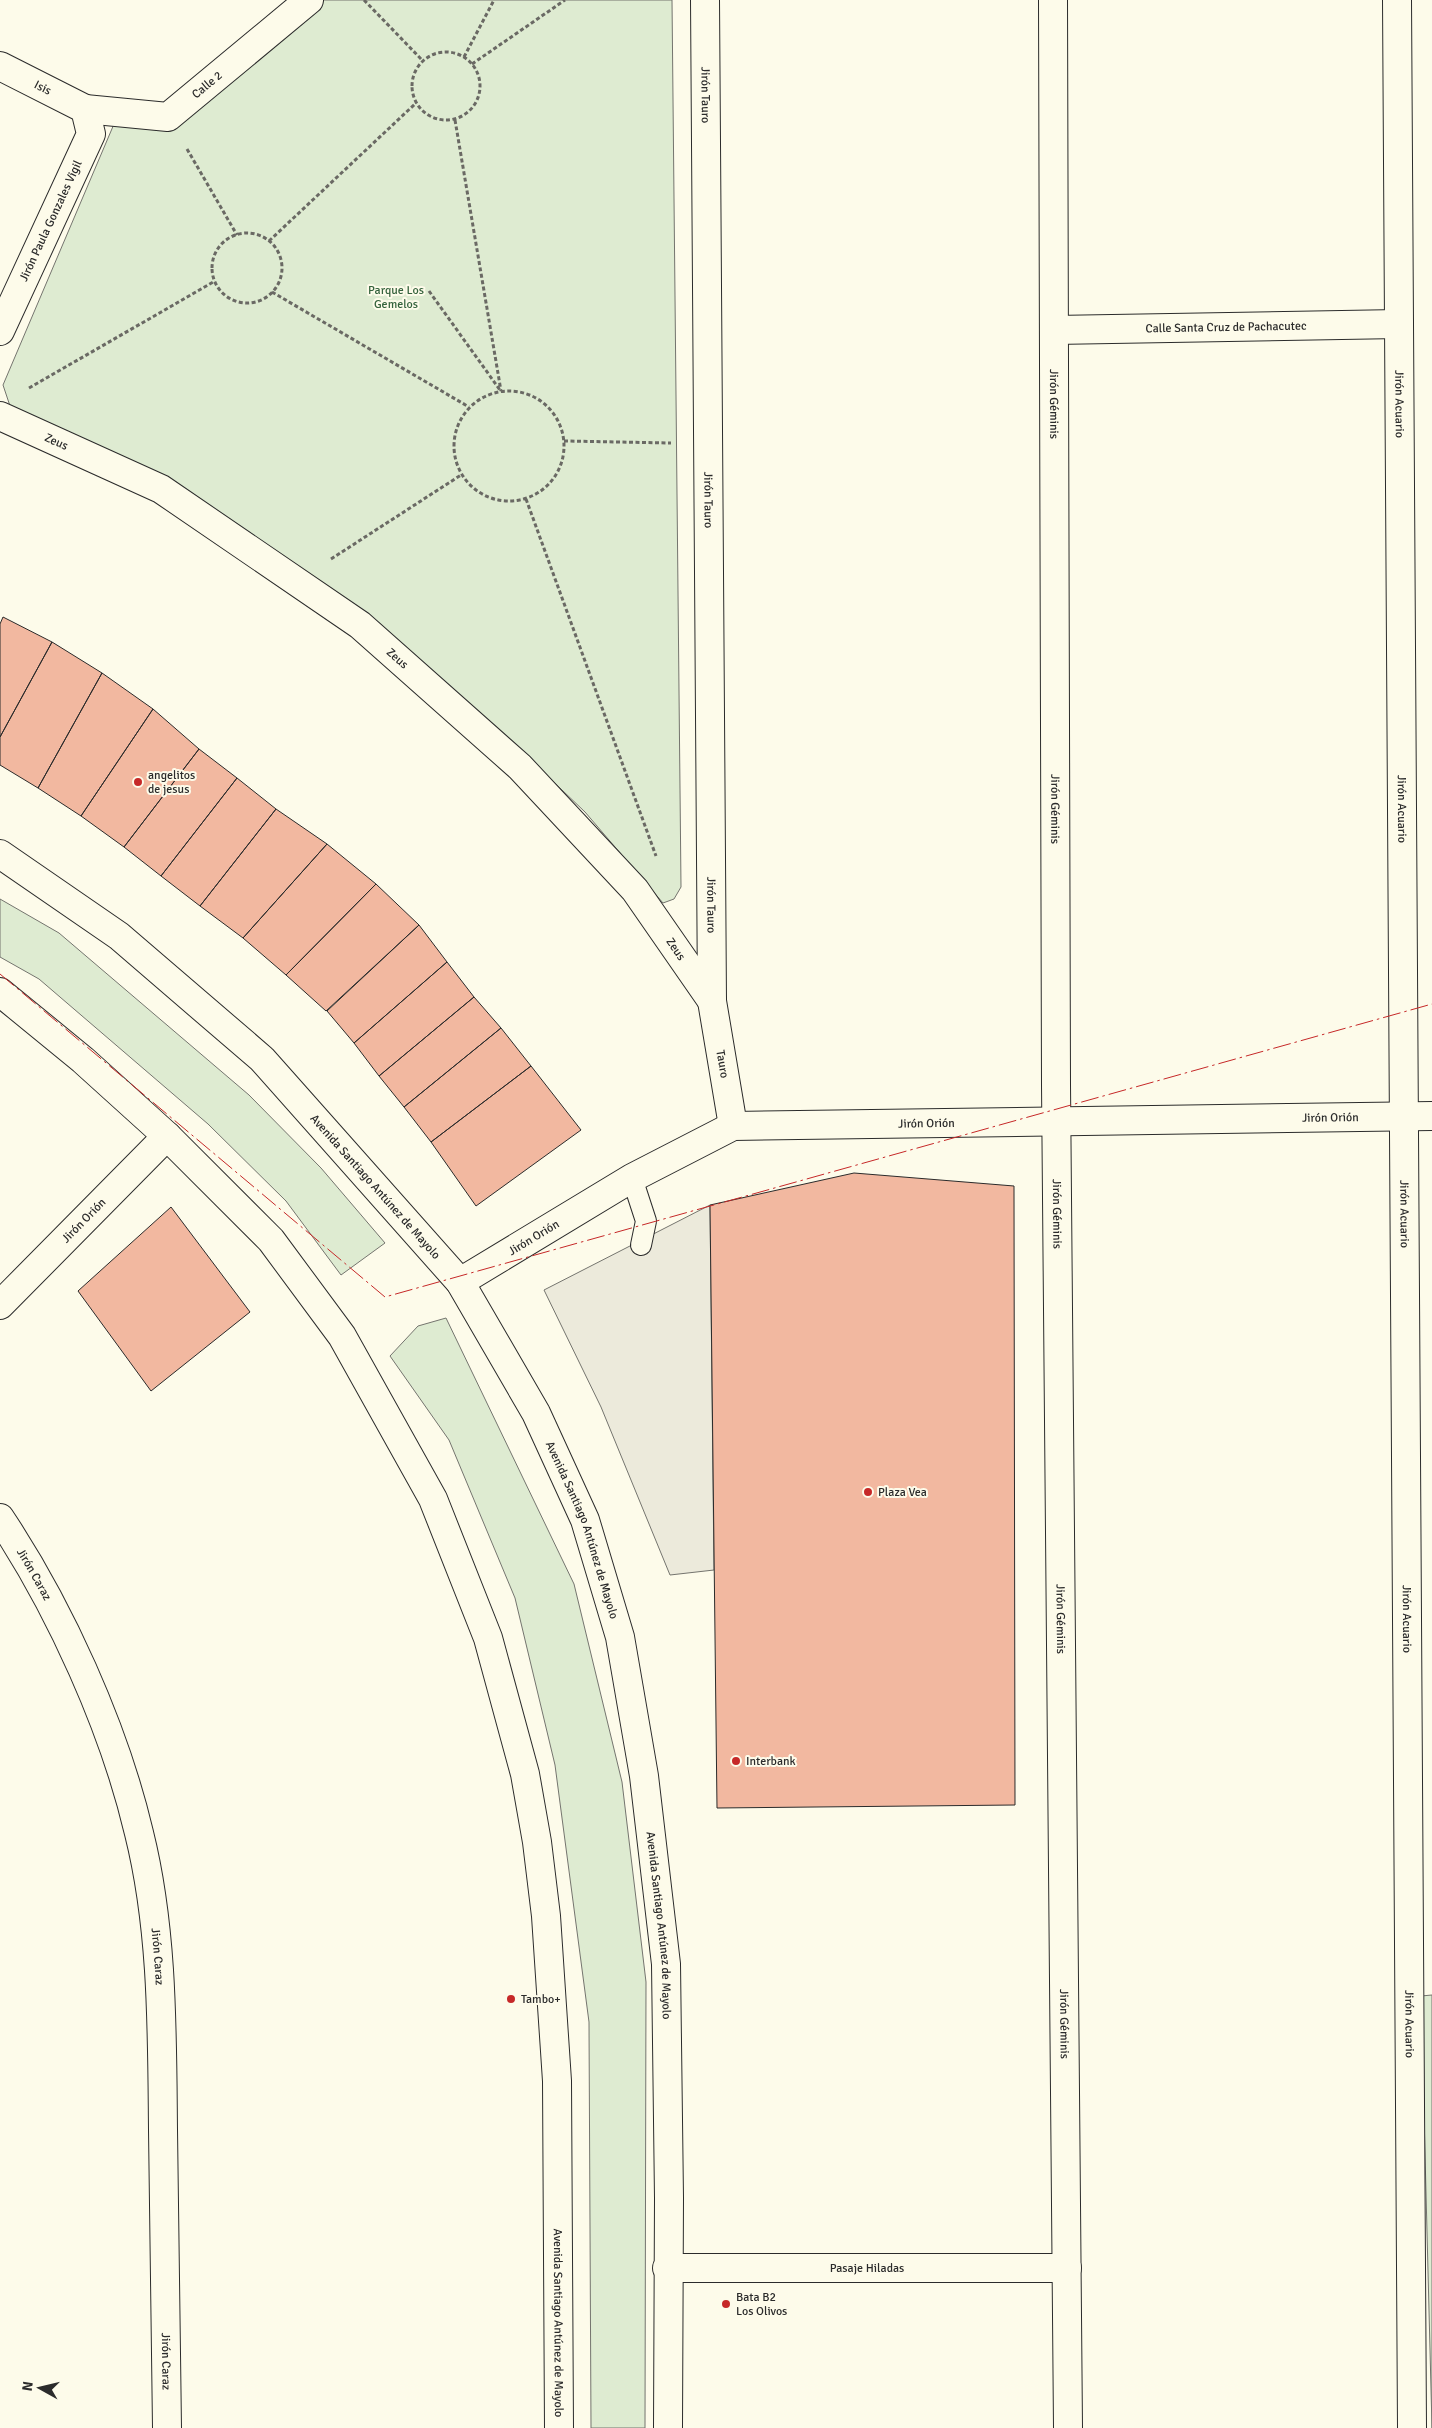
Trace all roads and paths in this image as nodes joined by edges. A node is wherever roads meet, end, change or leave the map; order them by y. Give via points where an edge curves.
1 (308, 0) edge
2 (364, 0) edge
3 (494, 0) edge
4 (566, 0) edge
5 (706, 0) edge
6 (1053, 0) edge
7 (1397, 0) edge
8 (464, 57) junction
9 (423, 61) junction
10 (472, 64) junction
11 (0, 66) edge
12 (416, 103) junction
13 (85, 109) junction
14 (168, 117) junction
15 (455, 120) junction
16 (237, 235) junction
17 (269, 241) junction
18 (214, 281) junction
19 (429, 291) dead end
20 (272, 292) junction
21 (1399, 324) junction
22 (1054, 330) junction
23 (0, 332) edge
24 (26, 390) dead end
25 (501, 391) junction
26 (469, 407) junction
27 (0, 416) edge
28 (564, 441) junction
29 (708, 444) junction
30 (461, 474) junction
31 (526, 499) junction
32 (292, 579) junction
33 (0, 854) edge
34 (659, 864) dead end
35 (0, 992) edge
36 (712, 1001) junction
37 (1404, 1116) junction
38 (1432, 1116) edge
39 (1057, 1122) junction
40 (733, 1126) junction
41 (167, 1136) junction
42 (632, 1178) junction
43 (641, 1245) dead end
44 (460, 1282) junction
45 (0, 1305) edge
46 (0, 1518) edge
47 (667, 2268) junction
48 (1067, 2268) junction
49 (167, 2428) edge
50 (559, 2428) edge
51 (668, 2428) edge
52 (1068, 2428) edge
53 (1412, 2428) edge

1 - 14 street, Calle 2
2 - 9 path
3 - 8 path
4 - 10 path
5 - 29 street, Jirón Tauro
6 - 22 street, Jirón Géminis
7 - 21 street, Jirón Acuario
8 - 9 path via 442,52
8 - 10 path
9 - 12 path via 412,80
10 - 15 path via 478,74 479,96 474,107
11 - 13 street, Isis
12 - 15 path via 432,118
12 - 17 path
13 - 14 street
13 - 23 street, Jirón Paula Gonzales Vigil via 91,134
14 - 16 path
15 - 25 path
16 - 17 path via 260,235
16 - 18 path via 227,239 214,258
17 - 20 path via 281,261 278,283
18 - 20 path via 229,298 240,302 252,303
18 - 24 path
19 - 25 path
20 - 26 path
21 - 22 street, Calle Santa Cruz de Pachacutec
21 - 37 street, Jirón Acuario
22 - 39 street, Jirón Géminis
25 - 26 path via 484,396
25 - 28 path via 519,390 536,396 550,407 560,422
26 - 30 path via 459,422 454,439 454,457
27 - 32 street, Zeus via 161,490
28 - 29 path
28 - 31 path via 563,460 556,477 543,490
29 - 36 street, Jirón Tauro
30 - 31 path via 474,489 489,498 508,502
30 - 32 path via 313,570
31 - 34 path
32 - 36 street, Zeus via 360,625 520,767 635,890
33 - 44 street, Avenida Santiago Antúnez de Mayolo via 119,936 262,1059
35 - 41 street, Avenida Santiago Antúnez de Mayolo via 83,1060
36 - 40 street, Tauro
37 - 38 street, Jirón Orión
37 - 39 street, Jirón Orión
37 - 53 street, Jirón Acuario
39 - 40 street, Jirón Orión
39 - 48 street, Jirón Géminis
40 - 42 street, Jirón Orión
41 - 45 street, Jirón Orión
41 - 50 street, Avenida Santiago Antúnez de Mayolo via 271,1240 342,1336 433,1499 488,1638 525,1774 546,1916 557,2081
42 - 43 lane via 646,1221
42 - 44 street, Jirón Orión
44 - 47 street, Avenida Santiago Antúnez de Mayolo via 536,1413 585,1520 620,1637 644,1776 666,1964
46 - 49 street, Jirón Caraz via 62,1628 89,1688 128,1794 149,1884 162,2035
47 - 48 street, Pasaje Hiladas
47 - 51 street, Avenida Santiago Antúnez de Mayolo
48 - 52 street, Jirón Géminis

